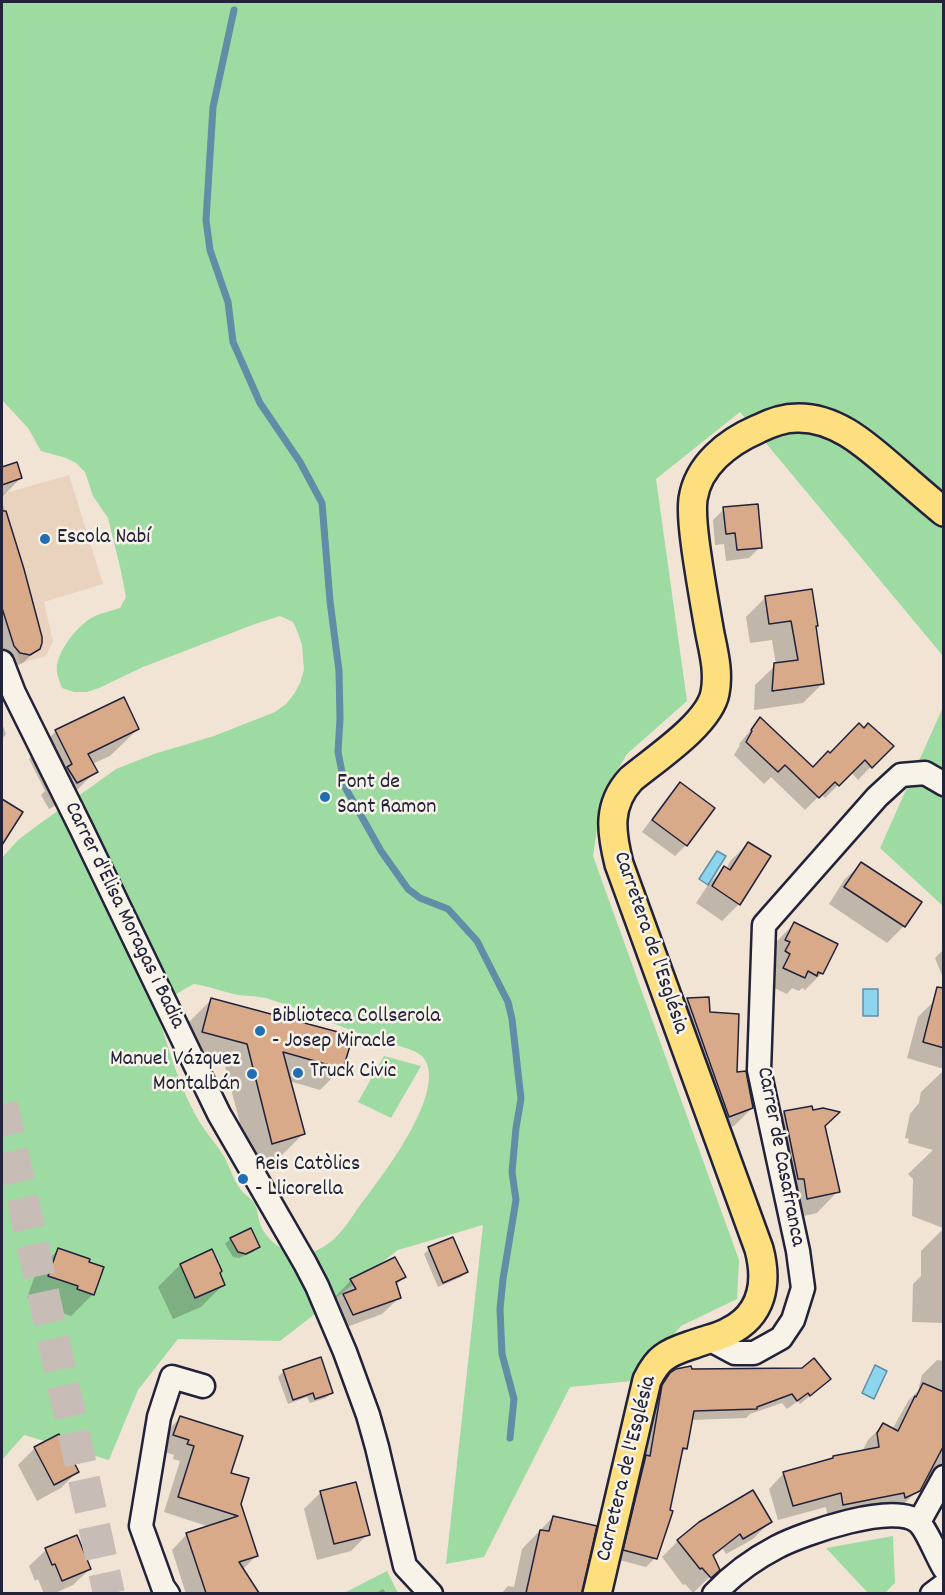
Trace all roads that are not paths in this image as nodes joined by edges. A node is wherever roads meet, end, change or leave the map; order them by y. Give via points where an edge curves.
1 (944, 512) edge
2 (2, 662) edge
3 (944, 784) edge
4 (709, 1339) junction
5 (203, 1386) dead end
6 (944, 1477) edge
7 (919, 1522) junction
8 (944, 1568) edge
9 (944, 1585) edge
10 (168, 1593) edge
11 (431, 1593) edge
12 (597, 1593) edge
13 (714, 1593) edge
14 (932, 1593) edge

1 - 4 main road, Carretera de l'Església via 847,432 797,417 766,425 737,440 711,459 696,485 692,506 694,532 717,669 715,693 692,729 623,787 612,826 619,864 762,1258 763,1285 755,1309 740,1326
2 - 11 street, Carrer d'Elisa Moragas i Badia via 219,1114 317,1286 368,1416 405,1566
3 - 4 street, Carrer de Casafranca via 925,773 901,775 764,925 759,1070 803,1288 793,1320 781,1338 754,1353 735,1353
4 - 12 main road, Carretera de l'Església via 663,1358 647,1380
5 - 10 street via 172,1377 159,1417 141,1526
6 - 7 street
7 - 8 street
7 - 13 street via 894,1515 865,1518 807,1534 752,1562
9 - 14 street

